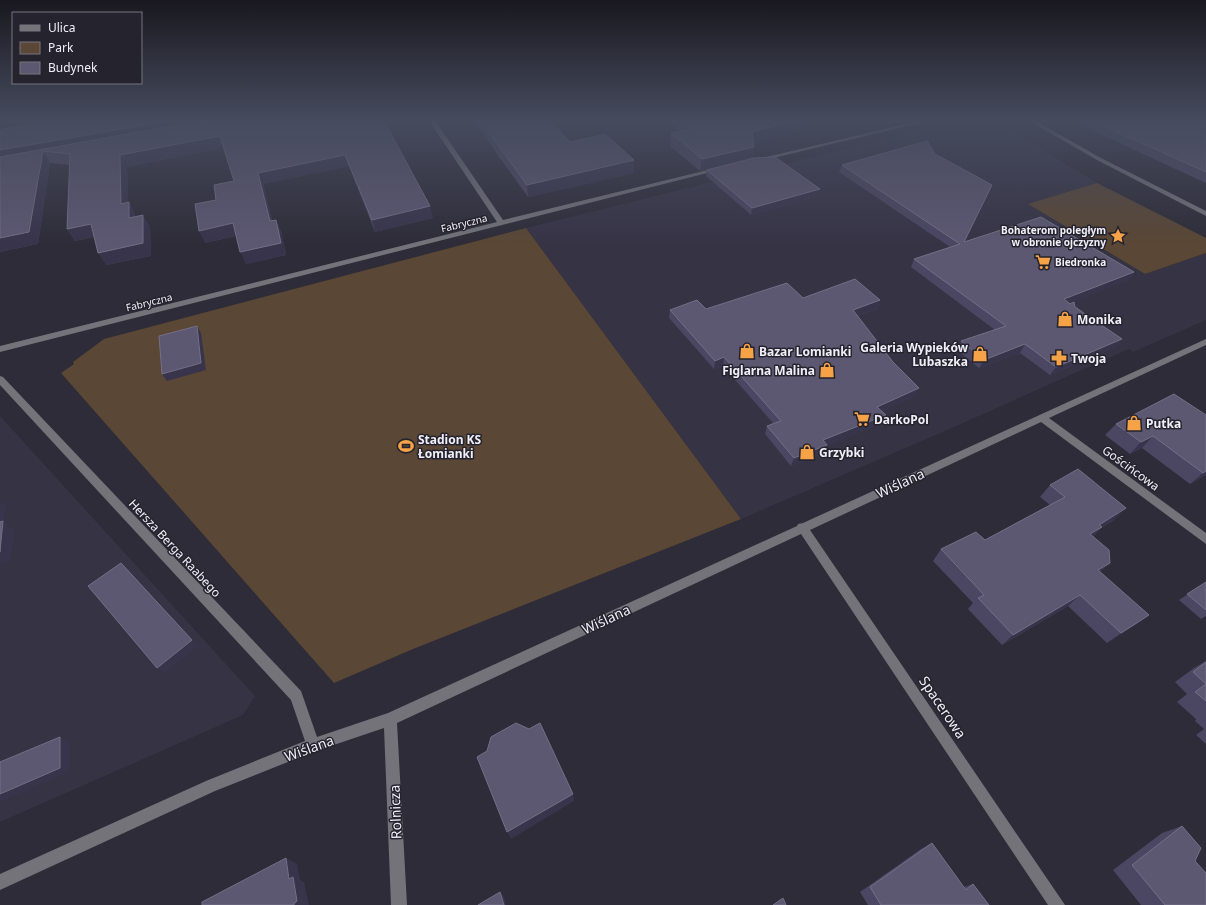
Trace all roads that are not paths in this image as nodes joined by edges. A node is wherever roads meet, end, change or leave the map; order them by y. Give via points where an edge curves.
1 (459, 161) edge
2 (754, 161) edge
3 (1103, 161) edge
4 (751, 162) edge
5 (728, 167) edge
6 (1206, 214) edge
7 (501, 223) junction
8 (1206, 342) edge
9 (0, 349) edge
10 (0, 380) edge
11 (1042, 418) junction
12 (802, 527) junction
13 (1206, 539) edge
14 (390, 719) junction
15 (313, 745) junction
16 (0, 882) edge
17 (399, 905) edge
18 (1057, 905) edge

1 - 7 street
2 - 4 street
3 - 6 street
5 - 7 street, Fabryczna
7 - 9 street, Fabryczna
8 - 11 street, Wiślana
10 - 15 street, Hersza Berga Raabego via 296,696
11 - 12 street, Wiślana
11 - 13 street, Gościńcowa
12 - 14 street, Wiślana
12 - 18 street, Spacerowa
14 - 15 street, Wiślana
14 - 17 street, Rolnicza
15 - 16 street, Wiślana via 211,786

